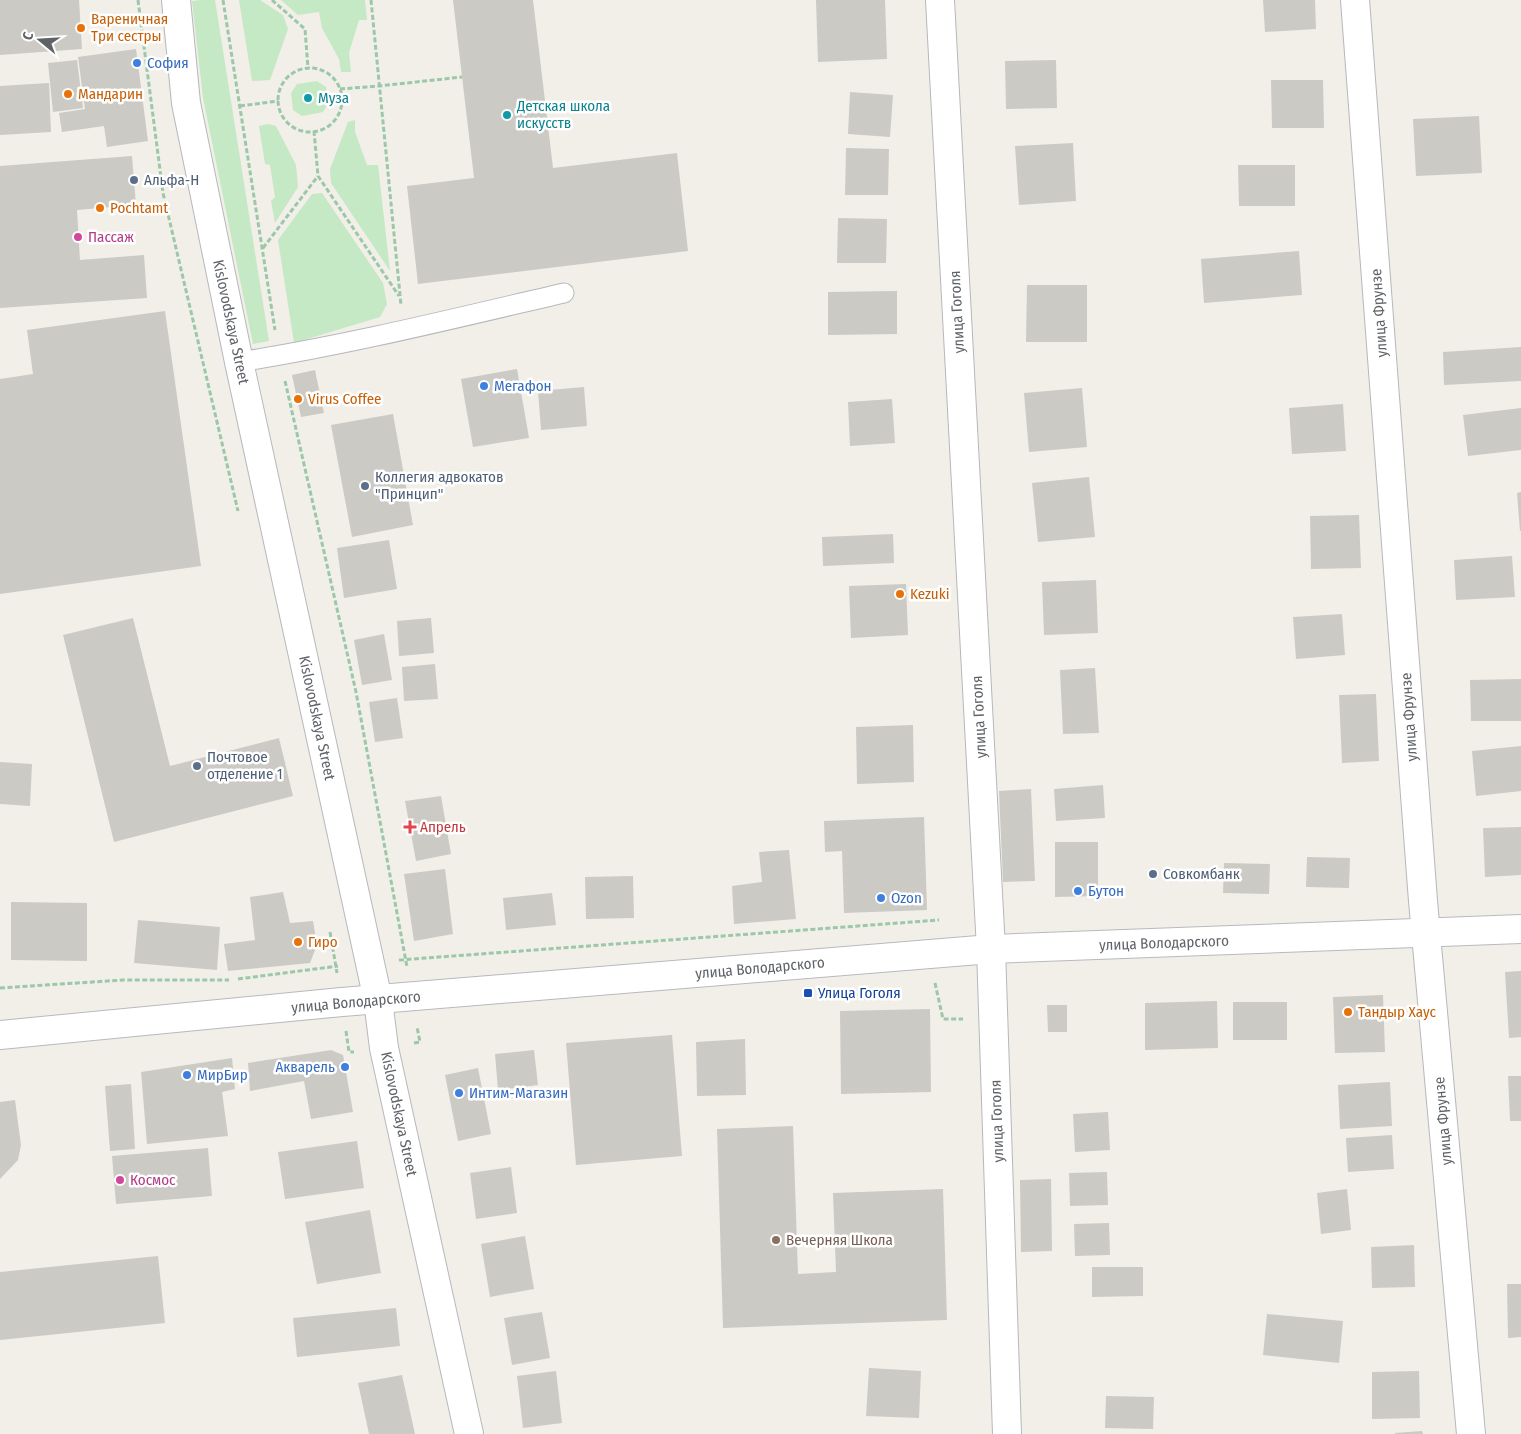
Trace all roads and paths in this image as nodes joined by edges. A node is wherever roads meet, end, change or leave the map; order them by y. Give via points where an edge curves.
1 (176, 0) edge
2 (223, 0) edge
3 (272, 0) edge
4 (371, 0) edge
5 (940, 0) edge
6 (1356, 0) edge
7 (308, 68) junction
8 (462, 77) dead end
9 (379, 86) junction
10 (340, 89) junction
11 (278, 101) junction
12 (240, 106) junction
13 (314, 131) junction
14 (318, 176) junction
15 (262, 249) junction
16 (564, 293) dead end
17 (400, 298) junction
18 (403, 330) junction
19 (279, 356) junction
20 (239, 362) junction
21 (1521, 929) edge
22 (1426, 933) junction
23 (991, 949) junction
24 (928, 953) junction
25 (411, 997) junction
26 (378, 1000) junction
27 (994, 1019) junction
28 (0, 1035) edge
29 (420, 1042) dead end
30 (469, 1434) edge
31 (1007, 1434) edge
32 (1471, 1434) edge

1 - 20 street, Kislovodskaya Street via 186,103
2 - 12 path
3 - 7 path via 305,29
4 - 9 path
5 - 23 street, улица Гоголя
6 - 22 street, улица Фрунзе
7 - 10 path via 328,73
7 - 11 path via 300,69 287,78
8 - 9 path
9 - 10 path
9 - 17 path
10 - 13 path via 339,113 326,127
11 - 12 path
11 - 13 path via 282,115 292,126
12 - 15 path
13 - 14 path
14 - 15 path
14 - 17 path
15 - 19 path
16 - 18 lane
17 - 18 path
18 - 19 lane
19 - 20 lane
19 - 25 path via 356,692
20 - 26 street, Kislovodskaya Street
21 - 22 street, улица Володарского
22 - 23 street, улица Володарского
22 - 32 street, улица Фрунзе
23 - 24 street, улица Володарского
23 - 27 street, улица Гоголя
24 - 25 street, улица Володарского
24 - 27 path via 943,1019
25 - 26 street, улица Володарского
25 - 29 path
26 - 28 street, улица Володарского
26 - 30 street, Kislovodskaya Street via 384,1048
27 - 31 street, улица Гоголя

